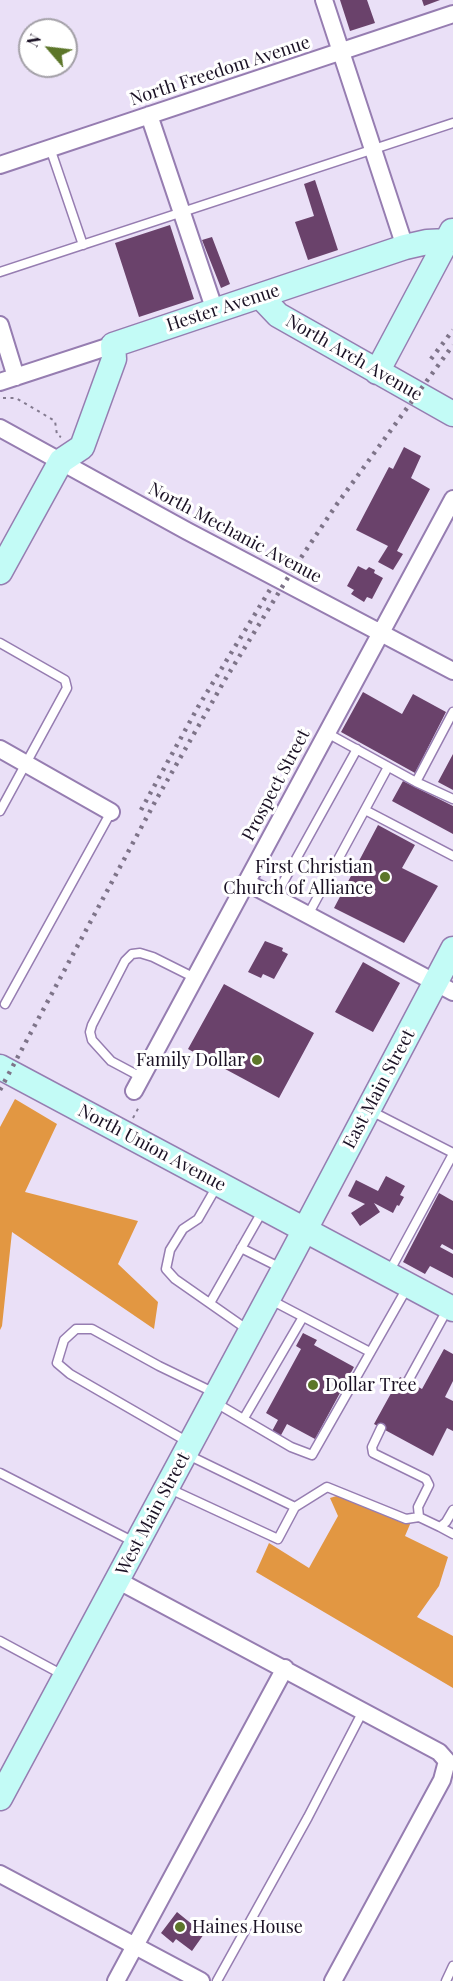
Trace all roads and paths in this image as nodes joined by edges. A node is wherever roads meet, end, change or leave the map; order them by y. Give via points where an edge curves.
1 (324, 0) edge
2 (453, 14) edge
3 (341, 51) junction
4 (149, 115) junction
5 (453, 123) edge
6 (50, 148) junction
7 (373, 148) junction
8 (0, 165) edge
9 (182, 212) junction
10 (450, 235) edge
11 (83, 245) junction
12 (405, 247) junction
13 (0, 272) edge
14 (260, 296) junction
15 (215, 311) junction
16 (0, 325) edge
17 (113, 345) junction
18 (377, 372) junction
19 (16, 377) junction
20 (0, 382) edge
21 (0, 398) edge
22 (453, 414) edge
23 (0, 428) edge
24 (82, 447) junction
25 (61, 461) junction
26 (450, 509) edge
27 (0, 572) edge
28 (380, 633) junction
29 (0, 643) edge
30 (453, 671) edge
31 (453, 712) edge
32 (326, 732) junction
33 (0, 749) edge
34 (357, 749) junction
35 (26, 764) junction
36 (388, 767) junction
37 (416, 782) junction
38 (453, 800) edge
39 (365, 810) junction
40 (0, 811) edge
41 (111, 812) joint
42 (453, 856) edge
43 (246, 882) junction
44 (275, 897) junction
45 (308, 915) junction
46 (453, 949) edge
47 (195, 978) junction
48 (444, 988) edge
49 (5, 1004) dead end
50 (0, 1067) edge
51 (138, 1084) joint
52 (368, 1109) junction
53 (453, 1154) edge
54 (219, 1183) junction
55 (265, 1208) junction
56 (304, 1229) junction
57 (241, 1248) junction
58 (284, 1270) junction
59 (398, 1280) junction
60 (268, 1299) junction
61 (210, 1303) junction
62 (451, 1308) edge
63 (303, 1317) junction
64 (250, 1332) junction
65 (370, 1352) junction
66 (408, 1381) dead end
67 (215, 1397) junction
68 (244, 1418) junction
69 (381, 1428) dead end
70 (188, 1448) junction
71 (0, 1473) edge
72 (167, 1487) junction
73 (295, 1507) junction
74 (453, 1509) edge
75 (419, 1518) junction
76 (440, 1527) junction
77 (453, 1534) edge
78 (137, 1543) junction
79 (117, 1580) junction
80 (0, 1641) edge
81 (285, 1668) junction
82 (65, 1676) junction
83 (363, 1711) junction
84 (0, 1798) edge
85 (0, 1874) edge
86 (135, 1945) junction
87 (453, 1966) edge
88 (116, 1981) edge
89 (201, 1981) edge
90 (217, 1981) edge
91 (333, 1981) edge
92 (446, 1981) edge

1 - 3 street
2 - 3 street, North Freedom Avenue
3 - 4 street, North Freedom Avenue
3 - 7 street
4 - 6 street, North Freedom Avenue
4 - 9 street
5 - 7 lane
6 - 8 street, North Freedom Avenue
6 - 11 lane
7 - 9 lane
7 - 12 street
9 - 11 lane
9 - 15 street
10 - 12 street, Hester Avenue
10 - 18 street
11 - 13 lane
12 - 14 street, Hester Avenue
14 - 15 street, Hester Avenue
14 - 18 street, North Arch Avenue via 278,315
15 - 17 street, Hester Avenue
16 - 19 street
17 - 19 street, Hester Avenue
17 - 24 street via 114,359
18 - 22 street, North Arch Avenue
19 - 20 street, Hester Avenue
21 - 24 path via 16,398 33,407 55,421 57,435
23 - 25 street, North Mechanic Avenue
24 - 25 street
25 - 27 street
25 - 28 street, North Mechanic Avenue
26 - 28 street, Prospect Street
28 - 30 street, North Mechanic Avenue
28 - 32 street, Prospect Street
29 - 35 lane via 65,680 67,688
31 - 37 lane
32 - 34 lane
32 - 43 street, Prospect Street
33 - 35 street
34 - 36 lane
34 - 44 lane
35 - 40 lane
35 - 41 street
36 - 37 lane
36 - 39 lane
37 - 38 lane
39 - 42 lane
39 - 45 lane
41 - 49 lane
43 - 44 street
43 - 47 street, Prospect Street
44 - 45 street
45 - 48 street
46 - 48 street, East Main Street
47 - 51 street, Prospect Street
47 - 51 lane via 140,953 125,961 90,1032 92,1040
48 - 52 street, East Main Street
50 - 54 street, North Union Avenue
52 - 53 lane
52 - 56 street, East Main Street
53 - 59 lane
54 - 55 street, North Union Avenue
54 - 61 lane via 198,1219 183,1229 170,1250 166,1269
55 - 56 street, North Union Avenue
55 - 57 lane
56 - 58 street, West Main Street
56 - 59 street, North Union Avenue
57 - 58 lane
57 - 61 lane
58 - 60 street, West Main Street
59 - 62 street, North Union Avenue
59 - 65 lane
60 - 63 lane
60 - 64 street, West Main Street
61 - 64 lane
62 - 66 lane
63 - 65 lane
63 - 68 lane
64 - 67 street, West Main Street
65 - 68 lane via 312,1455 291,1447
67 - 68 lane
67 - 70 street, West Main Street
67 - 70 lane via 92,1329 76,1329 64,1340 57,1364
69 - 75 lane via 373,1453 426,1479 429,1485 418,1507
70 - 72 street, West Main Street
70 - 73 lane
71 - 78 lane
72 - 73 lane via 278,1539
72 - 78 street, West Main Street
73 - 75 lane via 327,1487 406,1519
74 - 76 lane
75 - 76 lane
76 - 77 lane
78 - 79 street, West Main Street
79 - 81 street
79 - 82 street, West Main Street
80 - 82 lane
81 - 83 street
81 - 86 street
82 - 84 street, West Main Street
83 - 90 lane
83 - 91 street via 440,1752 447,1761 442,1780
85 - 86 street
86 - 88 street
86 - 89 street
87 - 92 lane

